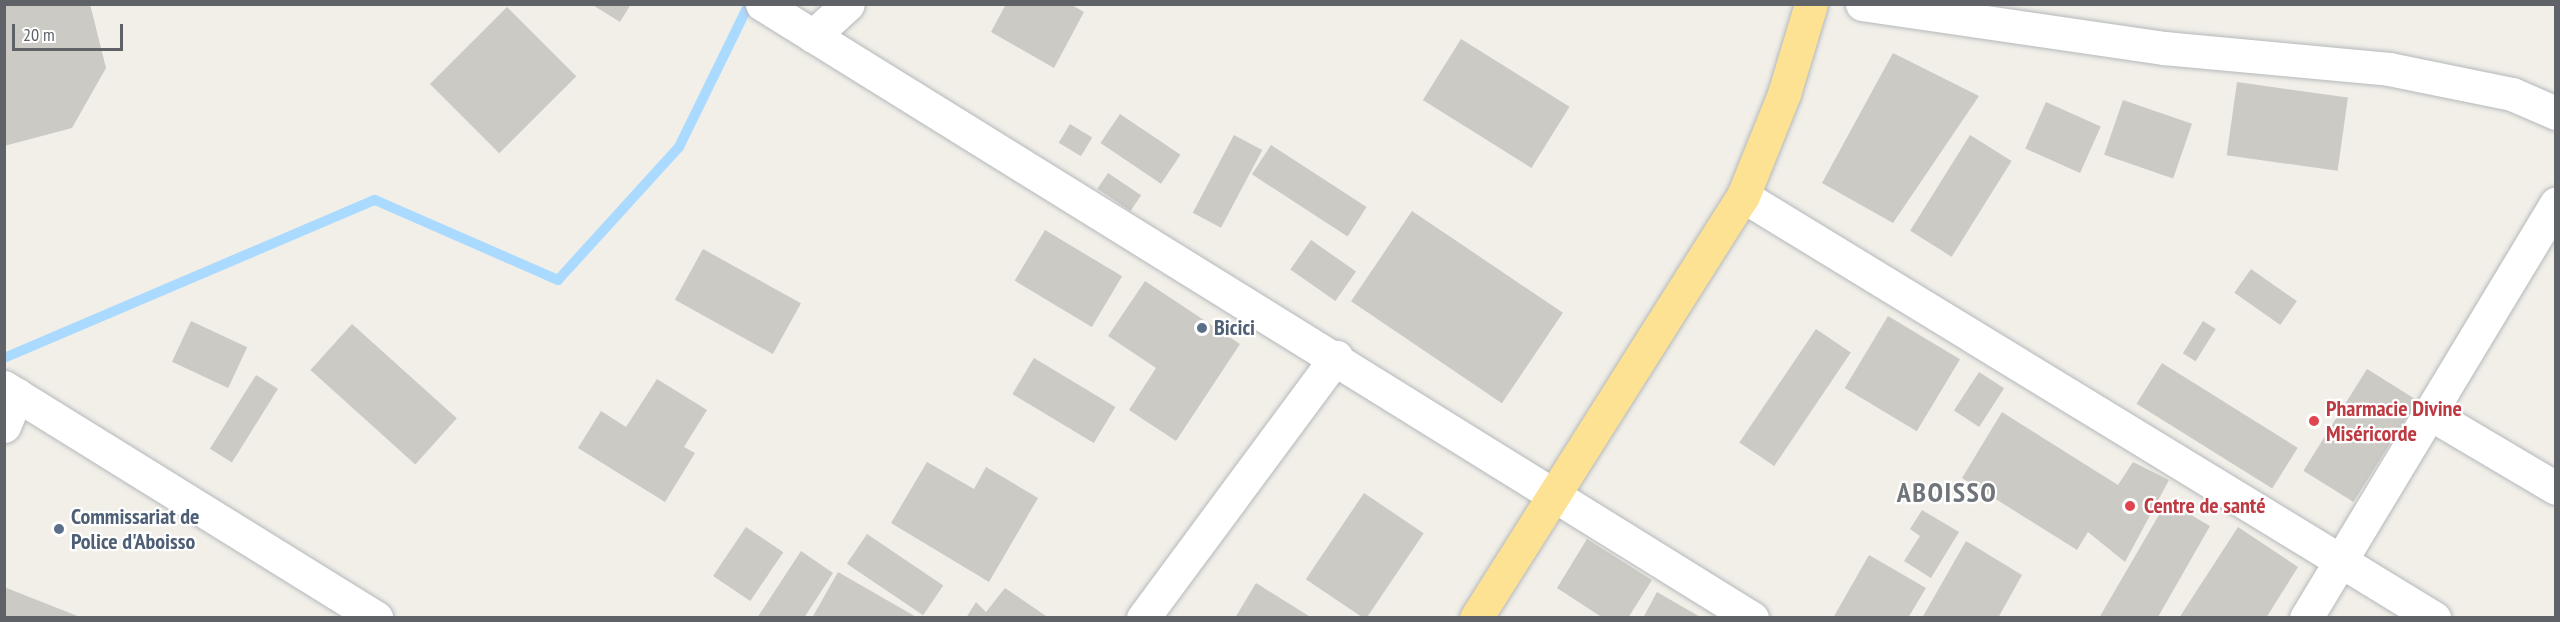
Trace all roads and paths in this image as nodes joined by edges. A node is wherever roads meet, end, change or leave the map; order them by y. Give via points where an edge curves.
1 (762, 4) edge
2 (848, 4) edge
3 (1811, 4) edge
4 (1862, 4) edge
5 (813, 36) junction
6 (2556, 113) edge
7 (1743, 196) junction
8 (2556, 204) edge
9 (1336, 357) junction
10 (11, 391) edge
11 (2429, 413) junction
12 (4, 426) edge
13 (2556, 488) edge
14 (1552, 496) junction
15 (2339, 562) junction
16 (376, 618) edge
17 (1143, 618) edge
18 (1476, 618) edge
19 (1752, 618) edge
20 (2306, 618) edge
21 (2434, 618) edge

1 - 5 street
2 - 5 street
3 - 7 highway via 1784,94
4 - 6 street via 2164,48 2390,69 2512,94
5 - 9 street
7 - 14 highway
7 - 15 street
8 - 11 street
9 - 14 street
9 - 17 street
10 - 12 street
10 - 16 street
11 - 13 street
11 - 15 street
14 - 18 highway
14 - 19 street
15 - 20 street
15 - 21 street

